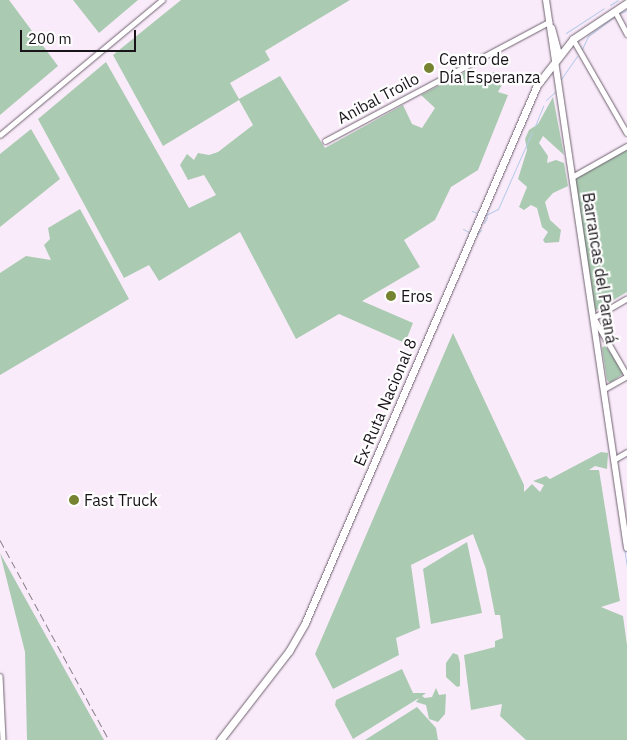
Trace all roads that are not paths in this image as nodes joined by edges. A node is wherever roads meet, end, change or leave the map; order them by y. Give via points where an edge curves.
1 (162, 0) edge
2 (546, 0) edge
3 (627, 3) edge
4 (615, 10) junction
5 (549, 22) junction
6 (627, 34) edge
7 (573, 39) junction
8 (559, 54) junction
9 (553, 61) junction
10 (627, 133) edge
11 (0, 135) edge
12 (325, 141) dead end
13 (627, 146) edge
14 (572, 176) junction
15 (627, 299) edge
16 (594, 318) junction
17 (627, 375) edge
18 (604, 389) junction
19 (627, 452) edge
20 (615, 459) junction
21 (626, 531) edge
22 (627, 548) edge
23 (0, 676) edge
24 (4, 740) edge
25 (220, 740) edge

1 - 11 street
2 - 5 street, Barrancas del Paraná
3 - 4 main road, Ex-Ruta Nacional 8
4 - 6 street
4 - 7 main road, Ex-Ruta Nacional 8
5 - 8 street, Barrancas del Paraná
5 - 9 street, Barrancas del Paraná
5 - 12 street, Anibal Troilo
7 - 8 main road, Ex-Ruta Nacional 8
7 - 10 street
8 - 9 main road, Ex-Ruta Nacional 8
9 - 14 street, Barrancas del Paraná
9 - 25 main road, Ex-Ruta Nacional 8 via 528,106 305,623 289,651
13 - 14 street
14 - 16 street, Barrancas del Paraná
15 - 16 street
16 - 17 street
16 - 18 street, Barrancas del Paraná
17 - 18 street
18 - 20 street, Barrancas del Paraná
19 - 20 street
20 - 21 street, Barrancas del Paraná
21 - 22 street, Barrancas del Paraná
23 - 24 street

